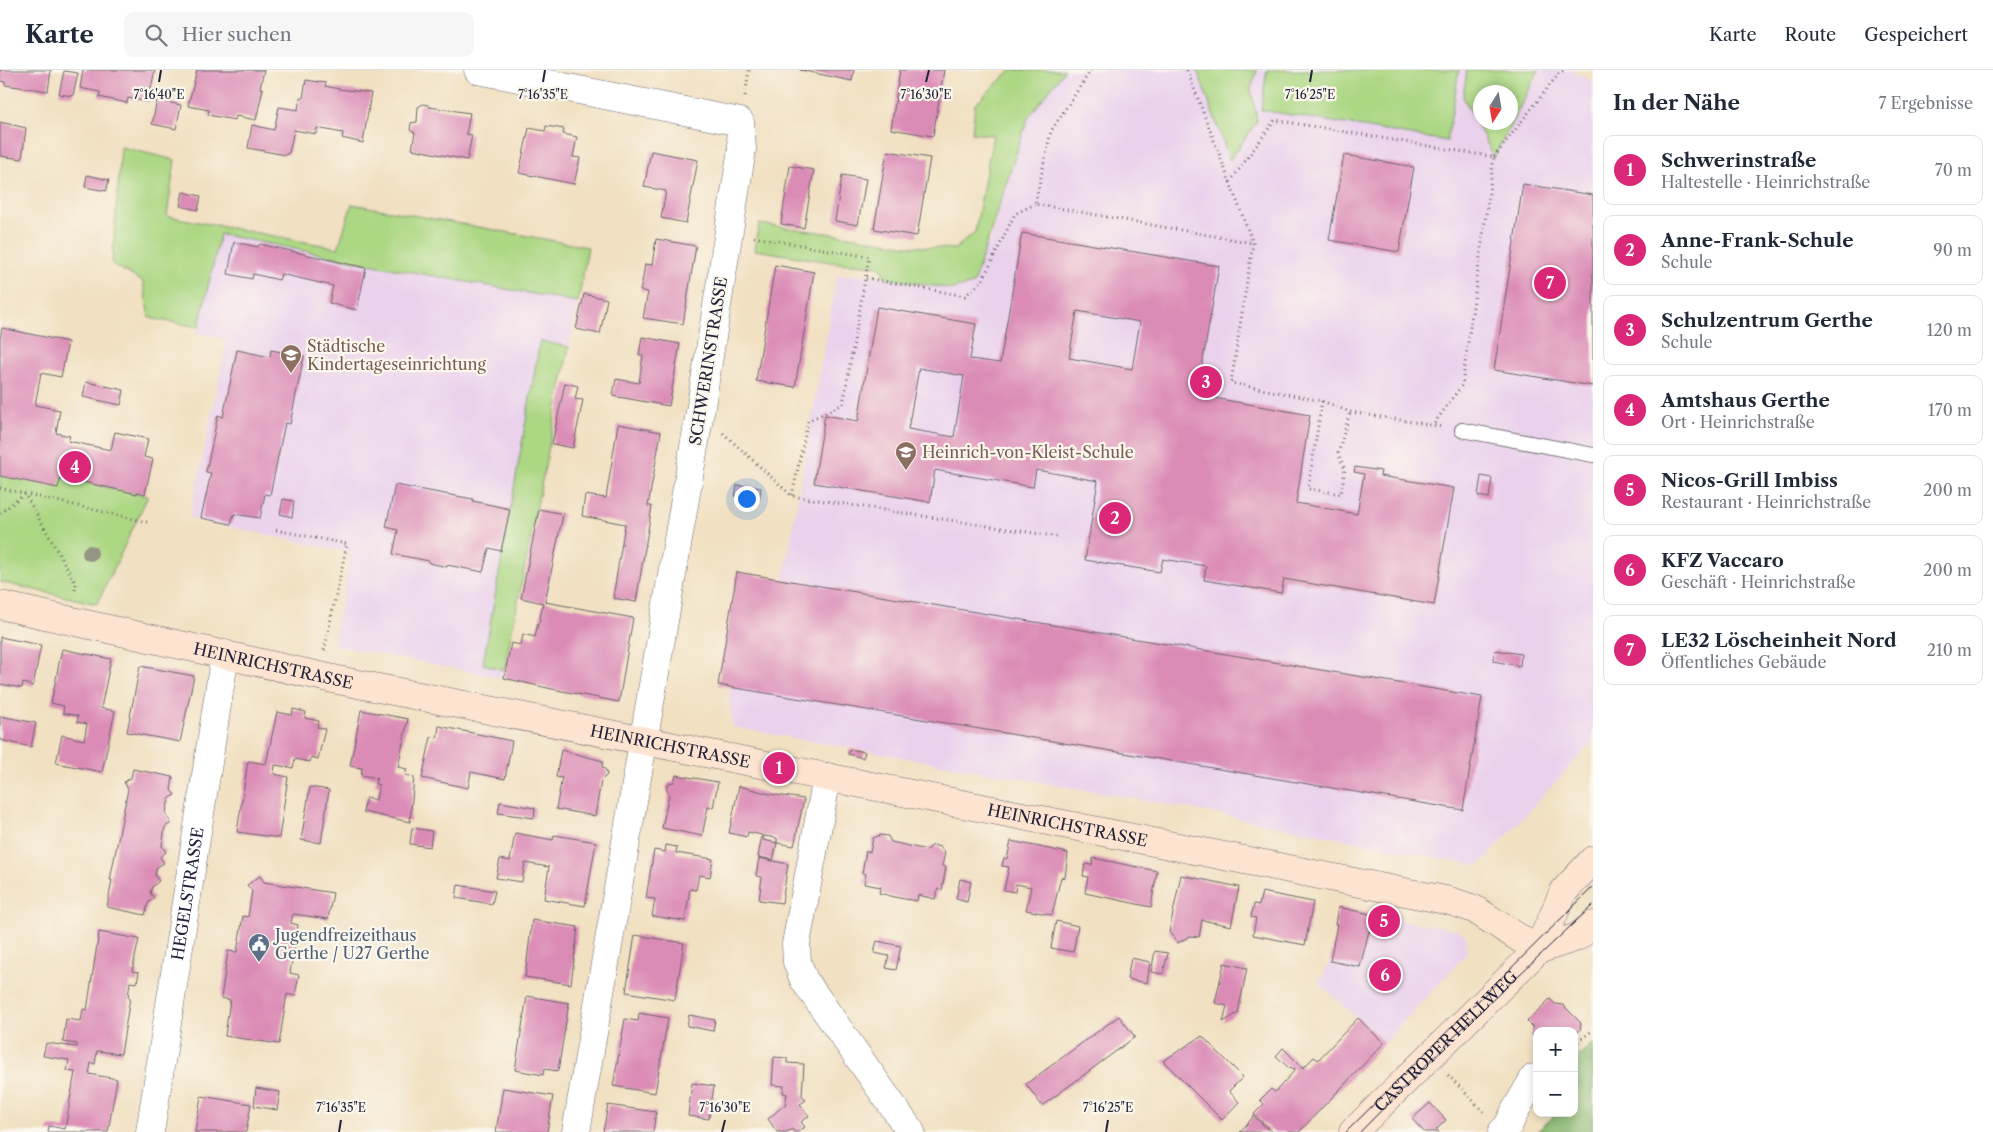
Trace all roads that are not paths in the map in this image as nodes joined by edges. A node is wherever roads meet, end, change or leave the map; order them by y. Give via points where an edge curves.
1 (478, 70) edge
2 (1462, 430) road end
3 (1593, 455) edge
4 (0, 605) edge
5 (225, 654) junction
6 (643, 741) junction
7 (827, 777) junction
8 (1593, 860) edge
9 (1593, 925) edge
10 (1538, 950) junction
11 (1533, 1080) edge
12 (150, 1132) edge
13 (576, 1132) edge
14 (911, 1132) edge
15 (1354, 1132) edge
16 (1502, 1132) edge

1 - 6 street, SCHWERINSTRASSE via 740,122 742,149
2 - 3 lane
4 - 5 street, HEINRICHSTRASSE
5 - 6 street, HEINRICHSTRASSE
5 - 12 street, HEGELSTRASSE
6 - 7 street, HEINRICHSTRASSE
6 - 13 street, SCHWERINSTRASSE
7 - 10 street, HEINRICHSTRASSE via 1450,901 1474,909
7 - 14 street via 796,944 797,962 804,980
8 - 10 street, CASTROPER HELLWEG via 1564,890
9 - 10 street, CASTROPER HELLWEG via 1577,937
10 - 15 street, CASTROPER HELLWEG
11 - 16 street

